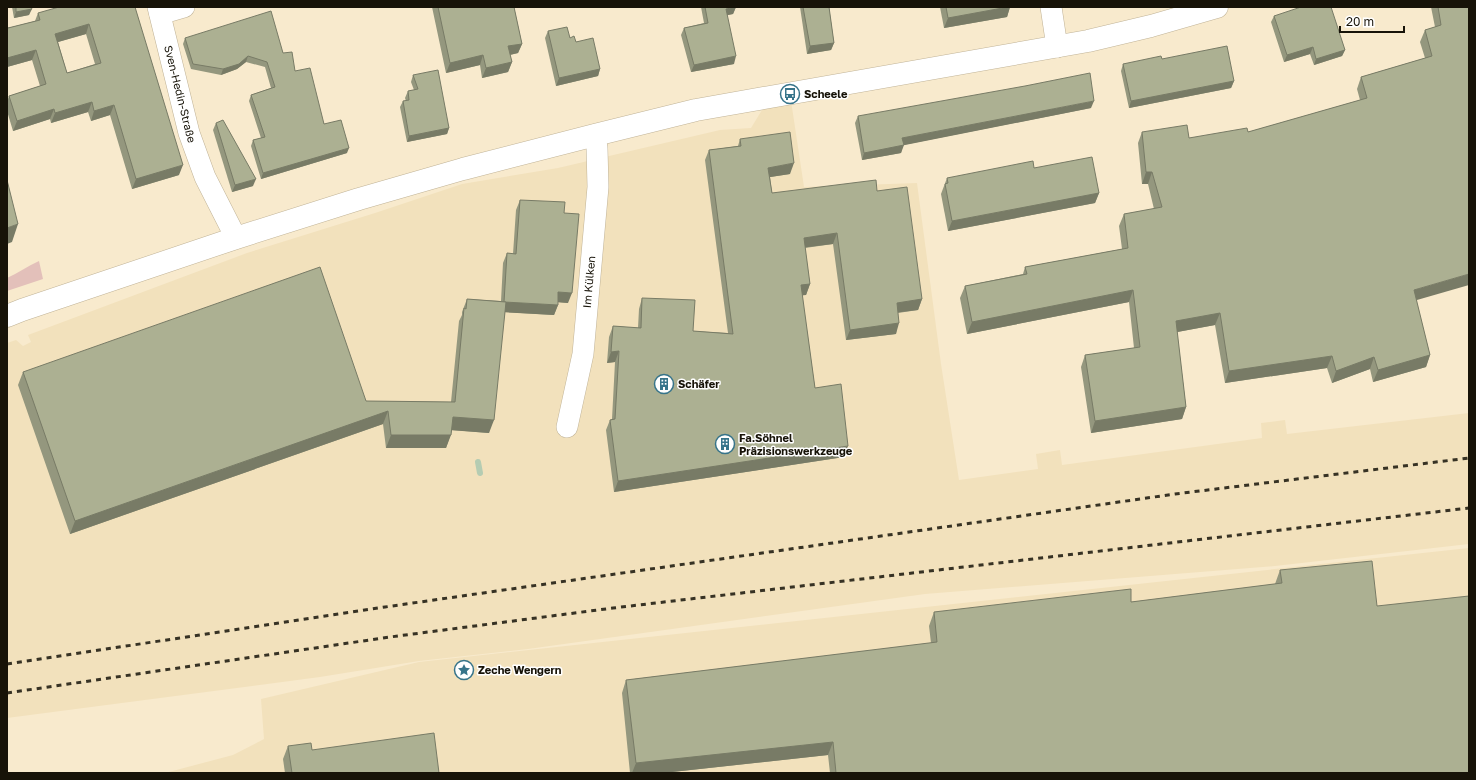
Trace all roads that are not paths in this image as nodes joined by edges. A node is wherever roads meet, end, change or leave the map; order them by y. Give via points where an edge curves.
1 (184, 7) edge
2 (1051, 7) edge
3 (1217, 7) edge
4 (159, 10) edge
5 (1057, 47) junction
6 (595, 135) junction
7 (236, 238) junction
8 (7, 316) edge
9 (567, 427) dead end

1 - 4 street, Sven-Hedin-Straße
2 - 5 street
3 - 5 main road via 1151,26
4 - 7 street, Sven-Hedin-Straße via 188,133 205,178
5 - 6 main road via 696,110
6 - 7 main road via 456,171
6 - 9 street, Im Külken via 598,187 583,354
7 - 8 main road

